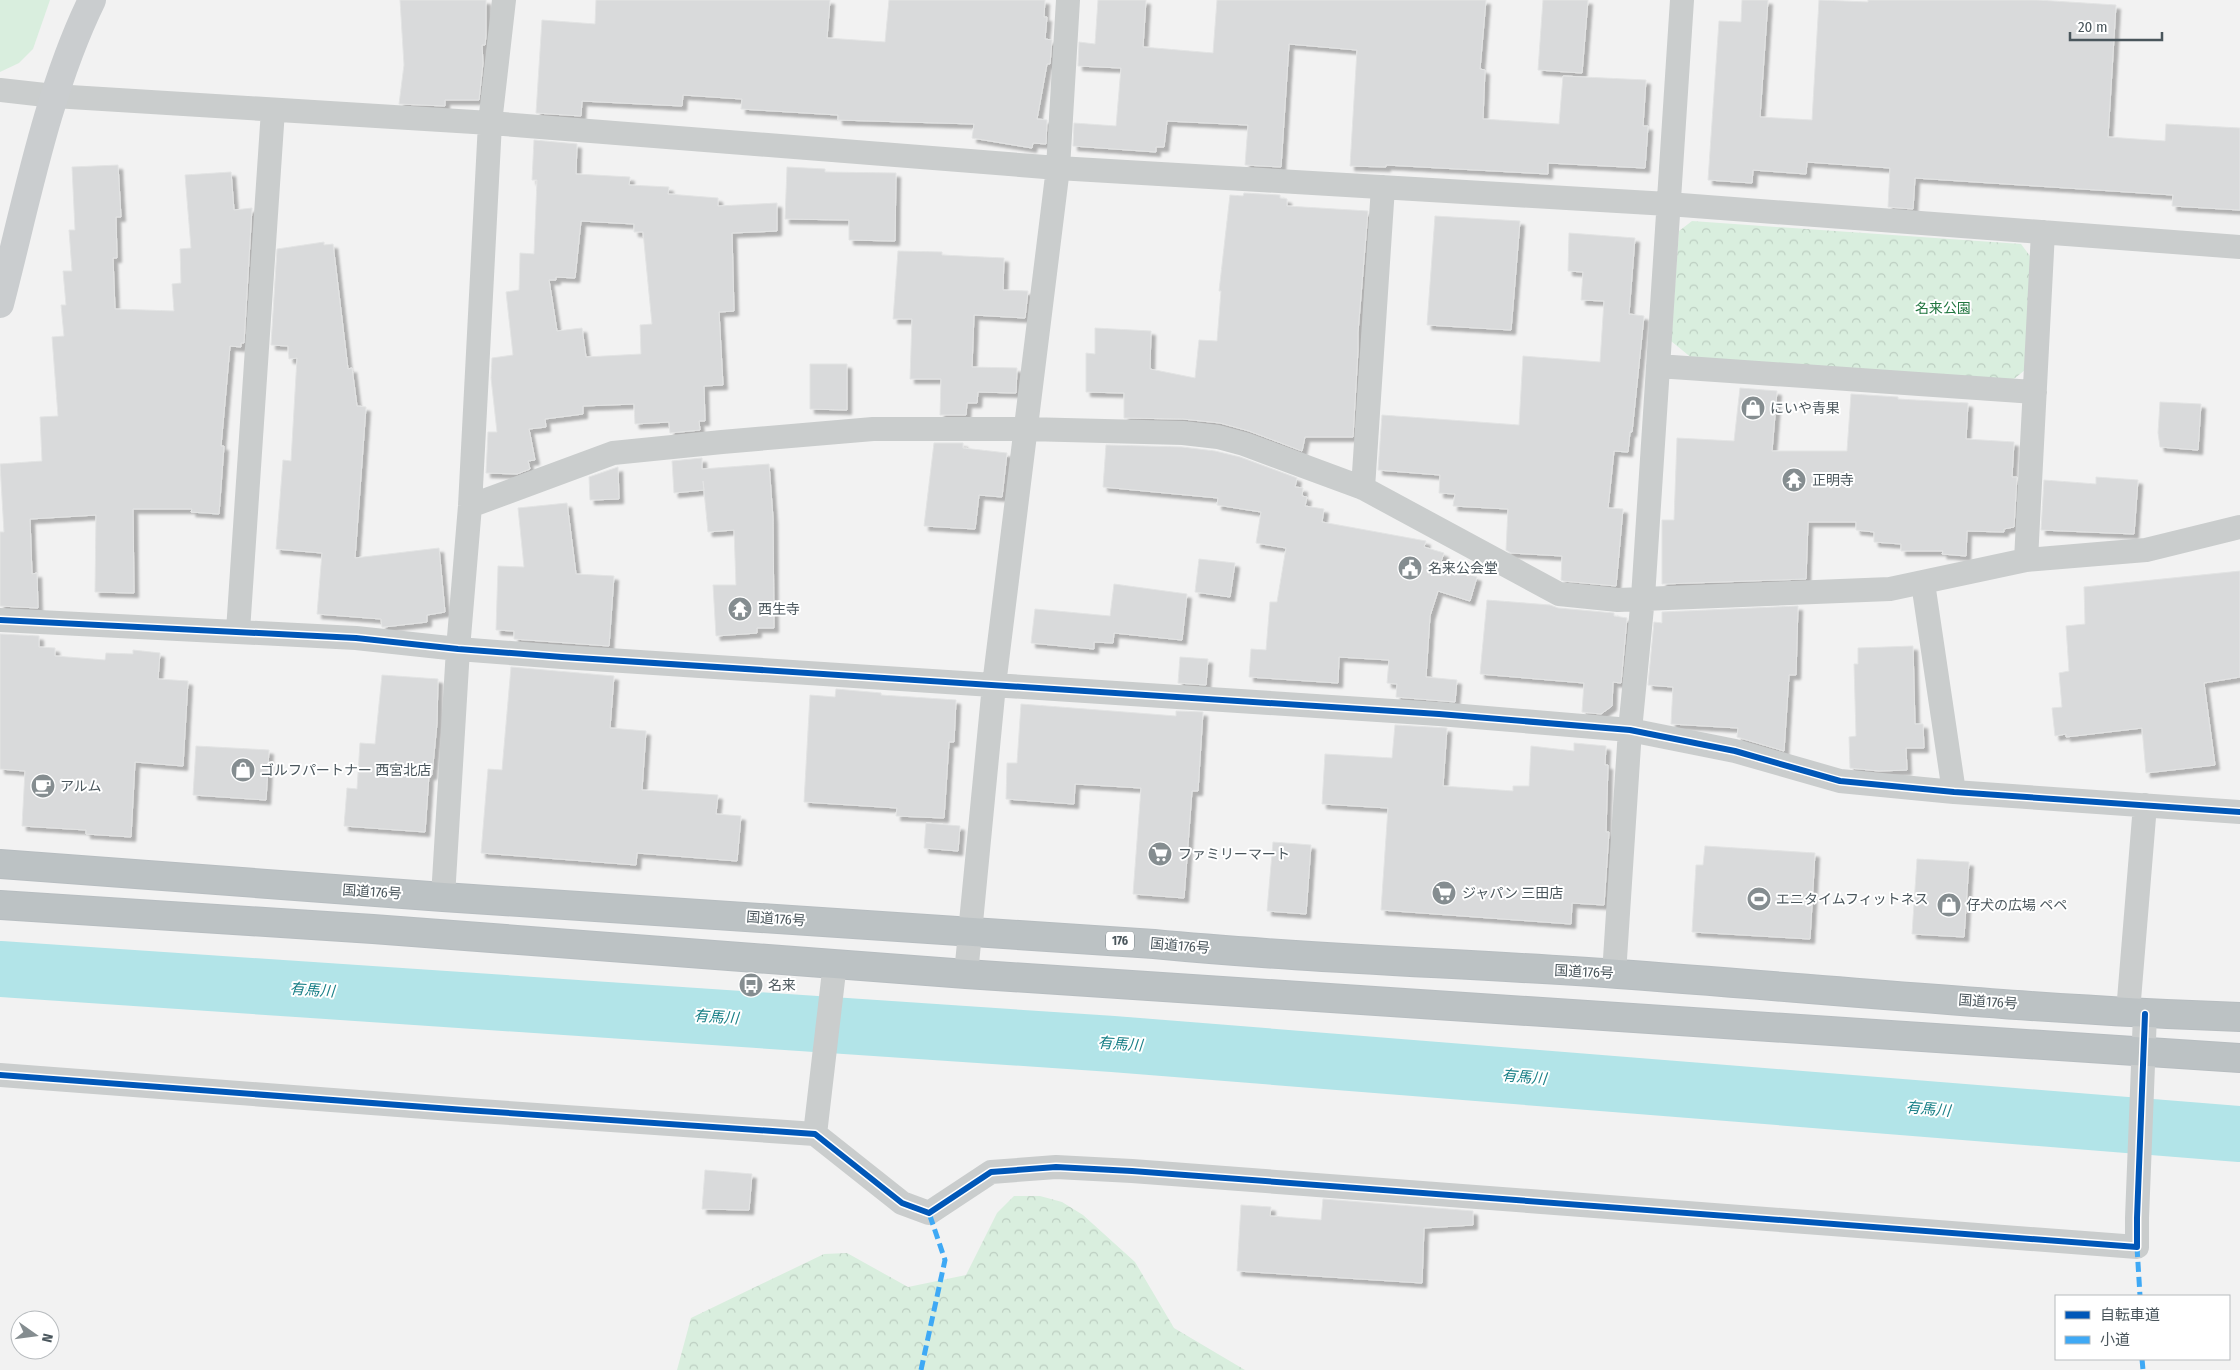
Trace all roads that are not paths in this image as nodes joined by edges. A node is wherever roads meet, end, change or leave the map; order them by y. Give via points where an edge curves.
1 (92, 0) edge
2 (504, 0) edge
3 (1068, 0) edge
4 (1682, 0) edge
5 (0, 90) edge
6 (54, 96) junction
7 (274, 110) junction
8 (490, 124) junction
9 (1058, 168) junction
10 (1383, 187) junction
11 (1668, 204) junction
12 (2043, 232) junction
13 (2240, 247) edge
14 (0, 304) edge
15 (1658, 366) junction
16 (2035, 392) junction
17 (1026, 429) junction
18 (1363, 488) junction
19 (470, 506) junction
20 (2240, 527) edge
21 (2026, 560) junction
22 (1922, 583) junction
23 (1643, 598) junction
24 (0, 620) edge
25 (238, 631) junction
26 (458, 649) junction
27 (994, 685) junction
28 (1630, 730) junction
29 (1954, 792) junction
30 (2145, 805) junction
31 (2240, 812) edge
32 (0, 864) edge
33 (443, 897) junction
34 (0, 905) edge
35 (971, 932) junction
36 (835, 963) junction
37 (966, 974) junction
38 (1614, 974) junction
39 (2136, 1013) junction
40 (2240, 1018) edge
41 (2240, 1058) edge
42 (2143, 1062) junction
43 (0, 1075) edge
44 (815, 1134) junction

1 - 6 street
2 - 8 street
3 - 9 street
4 - 11 street
5 - 6 street
6 - 7 street
6 - 14 street
7 - 8 street
7 - 25 street
8 - 9 street
8 - 19 street
9 - 10 street
9 - 17 street
10 - 11 street
10 - 18 street
11 - 12 street
11 - 15 street
12 - 13 street
12 - 16 street
15 - 16 street
15 - 23 street
16 - 21 street
17 - 18 street via 1183,433 1218,437
17 - 19 street via 873,429 613,453
17 - 27 street
18 - 23 street via 1559,594 1618,600
19 - 26 street
20 - 21 street via 2146,550
21 - 22 street
22 - 23 street via 1890,589
22 - 29 street
23 - 28 street
24 - 25 street
25 - 26 street via 356,638
26 - 27 street
26 - 33 street
27 - 28 street
27 - 35 street
28 - 29 street via 1735,751 1840,781
28 - 38 street
29 - 30 street
30 - 31 street
30 - 39 street
32 - 33 highway, 国道176号 / 176
33 - 35 highway, 国道176号 / 176
34 - 36 highway
35 - 37 street
35 - 38 highway, 国道176号 / 176
36 - 37 highway
36 - 44 street
37 - 42 highway
38 - 39 highway, 国道176号 / 176
39 - 40 highway, 国道176号 / 176
39 - 42 street
41 - 42 highway
42 - 44 street via 2137,1247 1056,1167 991,1172 929,1213 902,1203
43 - 44 street

